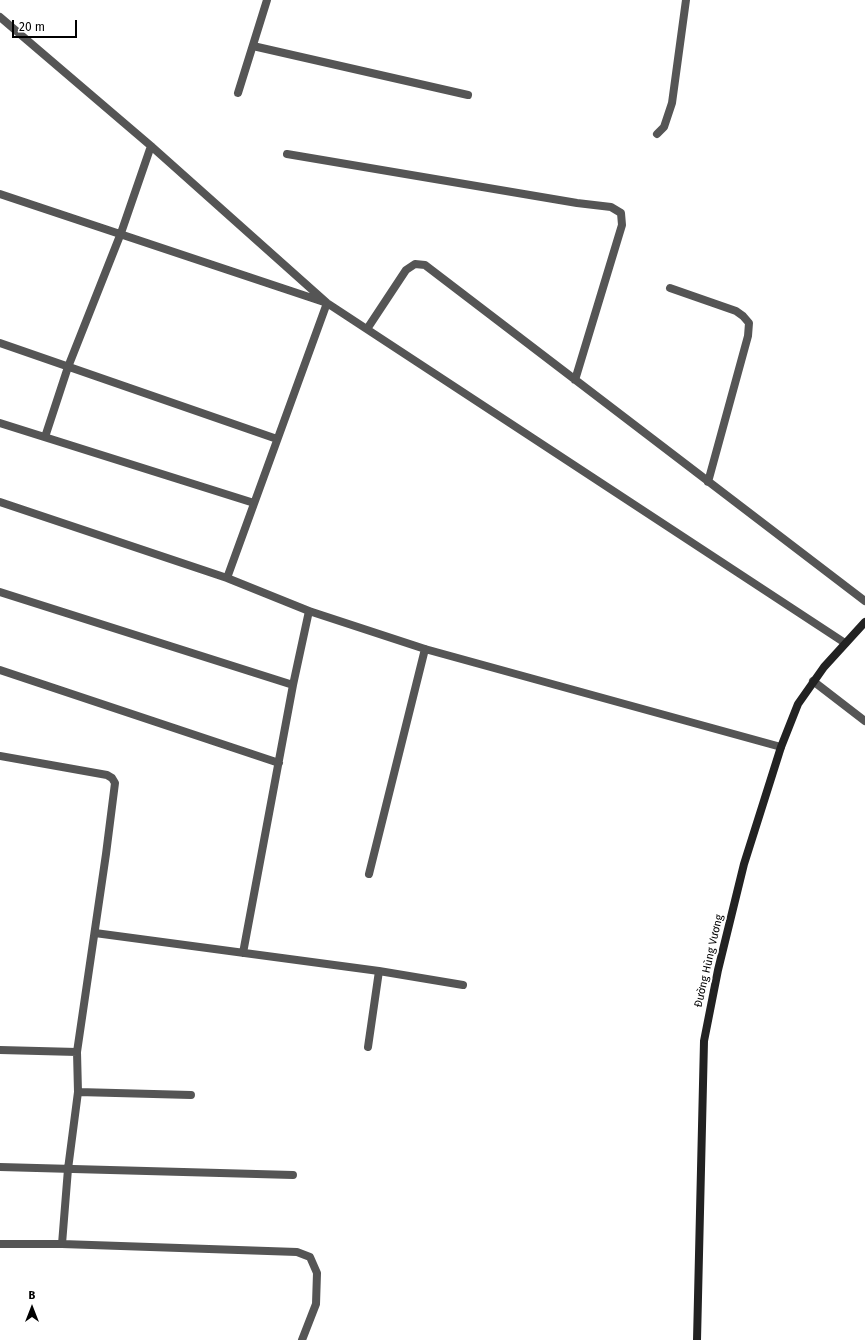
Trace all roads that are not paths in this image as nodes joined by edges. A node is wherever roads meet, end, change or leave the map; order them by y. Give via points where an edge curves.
1 (267, 0) edge
2 (686, 0) edge
3 (0, 17) edge
4 (252, 46) junction
5 (238, 93) dead end
6 (468, 95) dead end
7 (657, 134) dead end
8 (151, 146) junction
9 (287, 154) dead end
10 (0, 194) edge
11 (121, 233) junction
12 (670, 288) dead end
13 (327, 303) junction
14 (367, 329) junction
15 (0, 343) edge
16 (68, 367) junction
17 (575, 380) junction
18 (0, 423) edge
19 (45, 437) junction
20 (278, 439) junction
21 (708, 482) junction
22 (0, 502) edge
23 (254, 503) junction
24 (227, 578) junction
25 (0, 592) edge
26 (865, 601) edge
27 (309, 611) junction
28 (865, 622) edge
29 (845, 643) junction
30 (424, 649) junction
31 (0, 670) edge
32 (813, 681) junction
33 (293, 685) junction
34 (865, 721) edge
35 (781, 747) junction
36 (0, 756) edge
37 (279, 763) junction
38 (369, 874) dead end
39 (95, 933) junction
40 (243, 953) junction
41 (379, 971) junction
42 (463, 985) dead end
43 (368, 1047) dead end
44 (0, 1050) edge
45 (77, 1052) junction
46 (78, 1092) junction
47 (191, 1095) dead end
48 (0, 1168) edge
49 (68, 1169) junction
50 (293, 1175) dead end
51 (0, 1244) edge
52 (62, 1244) junction
53 (302, 1340) edge
54 (697, 1340) edge

1 - 4 street
2 - 7 street via 672,103 664,127
3 - 8 street
4 - 5 street
4 - 6 street
8 - 11 street
8 - 13 street
9 - 17 street via 577,203 611,206 621,213 622,225
10 - 11 street
11 - 13 street
11 - 16 street
12 - 21 street via 736,311 748,323 748,336
13 - 14 street
13 - 20 street
14 - 17 street via 406,270 414,264 424,265
14 - 29 street
15 - 16 street
16 - 19 street
16 - 20 street
17 - 21 street
18 - 19 street
19 - 23 street
20 - 23 street
21 - 26 street
22 - 24 street
23 - 24 street
24 - 27 street
25 - 33 street
27 - 30 street
27 - 33 street
28 - 29 street, Đường Hùng Vương
29 - 32 street, Đường Hùng Vương
30 - 35 street
30 - 38 street
31 - 37 street
32 - 34 street
32 - 35 street, Đường Hùng Vương via 798,704
33 - 37 street
35 - 54 street, Đường Hùng Vương via 744,864 704,1041
36 - 39 street via 107,775 115,783
37 - 40 street
39 - 40 street
39 - 45 street
40 - 41 street
41 - 42 street
41 - 43 street
44 - 45 street
45 - 46 street
46 - 47 street
46 - 49 street
48 - 49 street
49 - 50 street
49 - 52 street
51 - 52 street
52 - 53 street via 297,1252 310,1257 317,1273 316,1304

